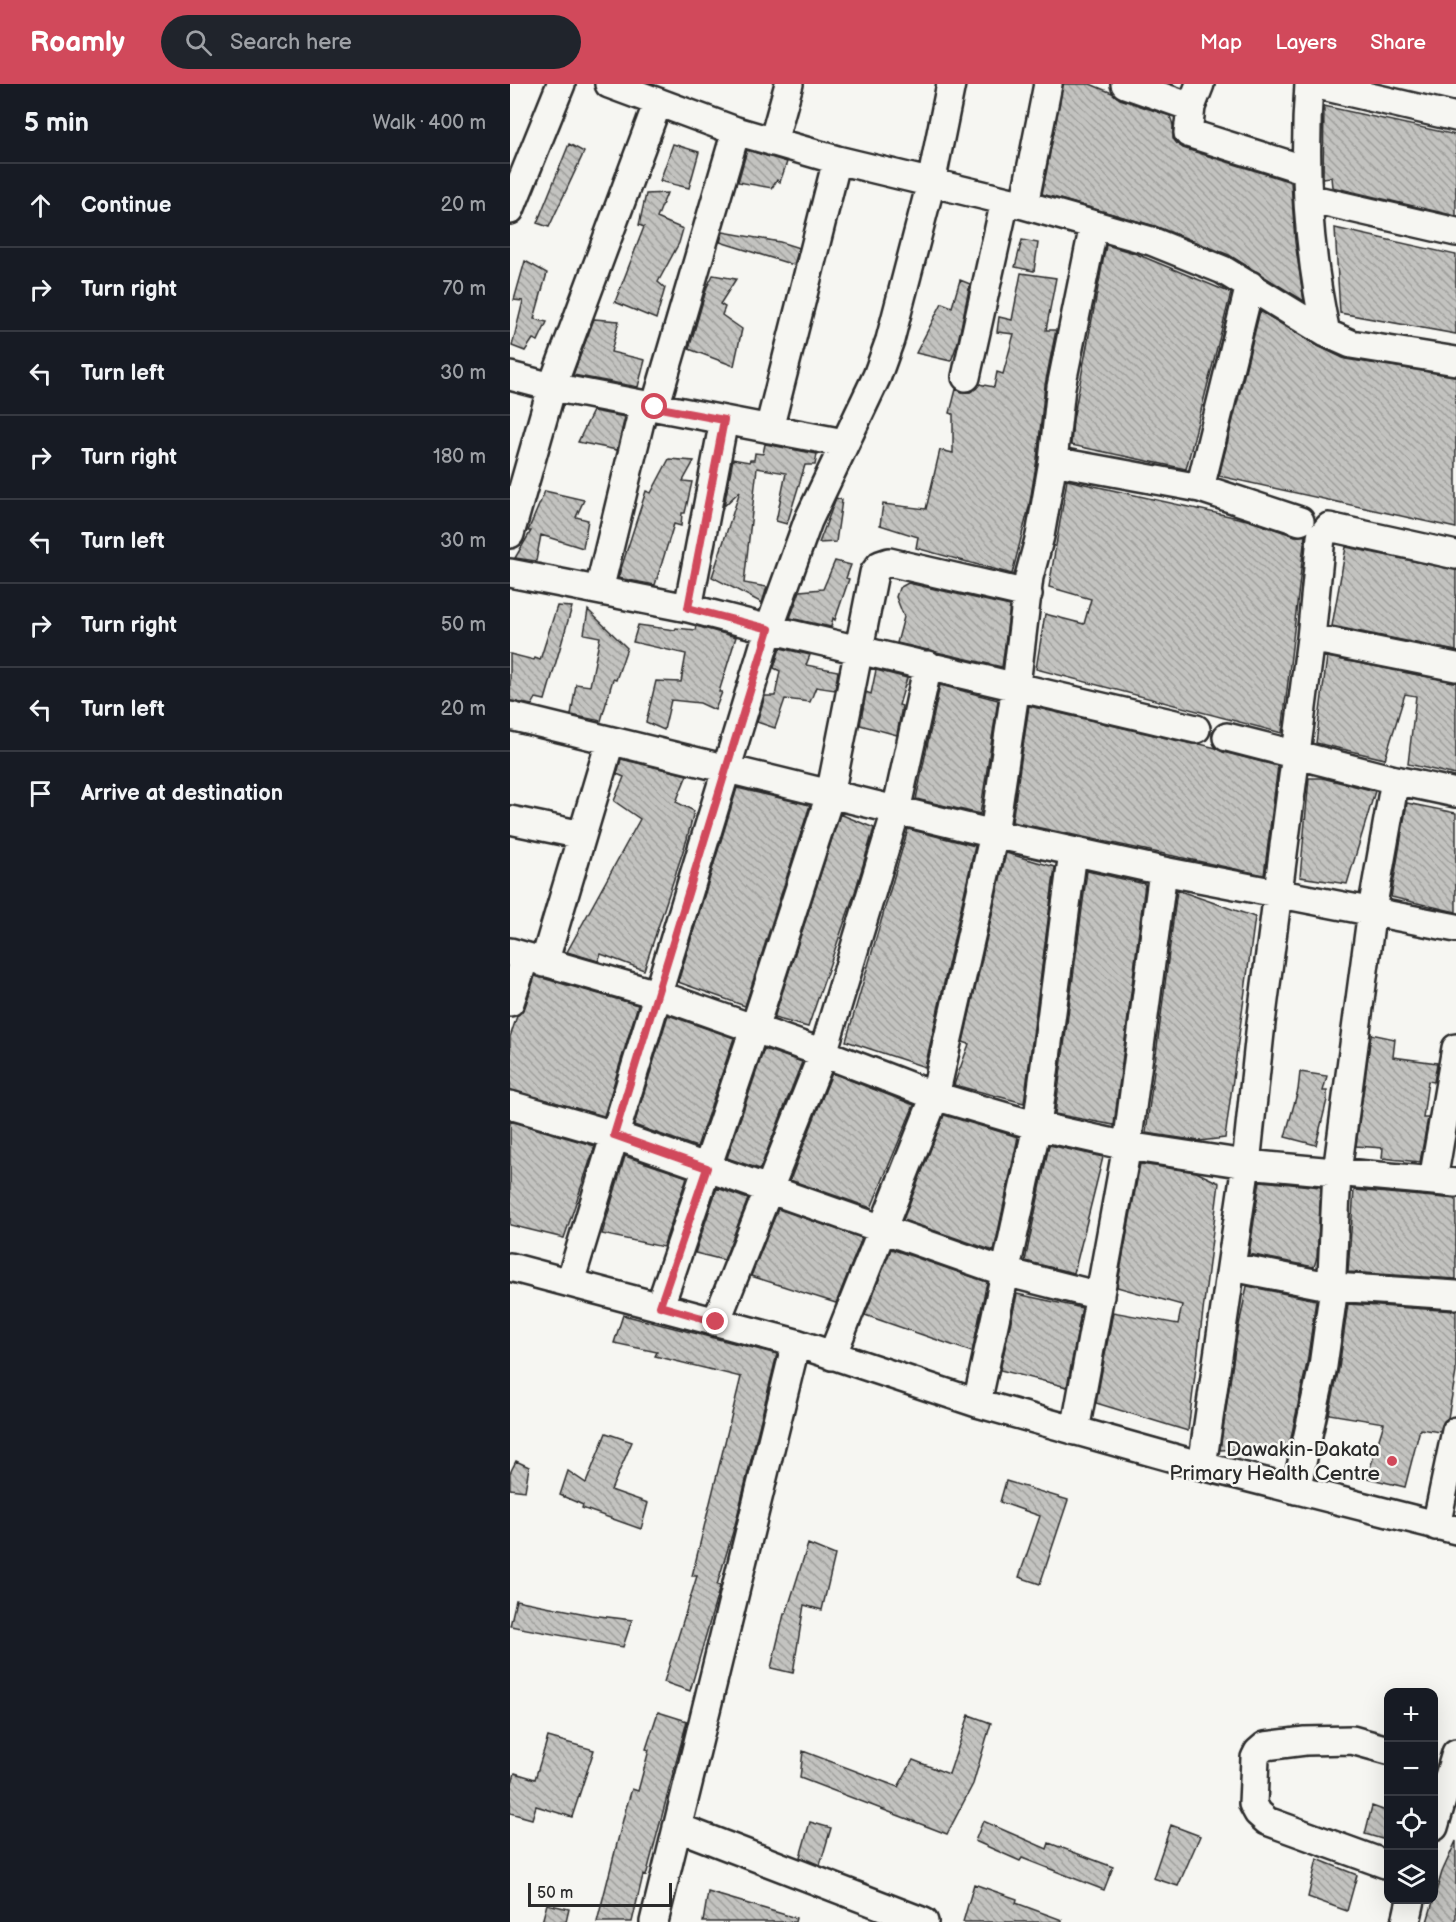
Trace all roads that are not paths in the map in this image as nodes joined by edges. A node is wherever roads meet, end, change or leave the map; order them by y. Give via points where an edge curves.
1 (561, 84) edge
2 (609, 84) edge
3 (789, 84) edge
4 (951, 84) edge
5 (1048, 84) edge
6 (1125, 84) edge
7 (1309, 84) edge
8 (1314, 84) edge
9 (1196, 96) edge
10 (658, 102) junction
11 (1456, 117) edge
12 (736, 131) junction
13 (773, 142) junction
14 (837, 160) junction
15 (1306, 170) junction
16 (931, 183) junction
17 (1308, 198) junction
18 (1015, 203) junction
19 (510, 210) edge
20 (1094, 225) junction
21 (1456, 231) edge
22 (1250, 285) junction
23 (1326, 333) junction
24 (1456, 361) edge
25 (510, 376) edge
26 (966, 377) dead end
27 (552, 387) junction
28 (650, 406) junction
29 (724, 420) junction
30 (769, 429) junction
31 (843, 443) junction
32 (1053, 461) junction
33 (1200, 488) junction
34 (1300, 521) dead end
35 (510, 534) edge
36 (1456, 555) edge
37 (510, 573) edge
38 (599, 590) junction
39 (1028, 594) junction
40 (688, 608) junction
41 (769, 629) junction
42 (1311, 638) junction
43 (859, 649) junction
44 (928, 665) junction
45 (1456, 667) edge
46 (1016, 685) junction
47 (510, 716) edge
48 (1196, 729) dead end
49 (1227, 737) dead end
50 (610, 742) junction
51 (1295, 754) junction
52 (727, 770) junction
53 (1395, 780) junction
54 (1456, 793) edge
55 (830, 795) junction
56 (896, 811) junction
57 (510, 820) edge
58 (994, 834) junction
59 (582, 835) junction
60 (1073, 852) junction
61 (1162, 871) junction
62 (1279, 894) junction
63 (1372, 910) junction
64 (1456, 928) edge
65 (526, 957) edge
66 (656, 994) junction
67 (510, 1002) edge
68 (754, 1029) junction
69 (1456, 1048) edge
70 (823, 1053) junction
71 (935, 1096) junction
72 (510, 1105) edge
73 (1037, 1126) junction
74 (614, 1135) junction
75 (1127, 1146) junction
76 (1246, 1164) junction
77 (707, 1168) junction
78 (1337, 1172) junction
79 (1445, 1181) edge
80 (770, 1190) junction
81 (882, 1230) junction
82 (510, 1267) edge
83 (1232, 1267) junction
84 (1005, 1272) junction
85 (570, 1282) junction
86 (1334, 1287) junction
87 (1456, 1295) edge
88 (1100, 1296) junction
89 (660, 1306) junction
90 (716, 1322) junction
91 (796, 1343) junction
92 (832, 1356) junction
93 (977, 1403) junction
94 (1075, 1431) junction
95 (1456, 1431) edge
96 (1202, 1466) junction
97 (1296, 1490) junction
98 (1446, 1528) edge
99 (1384, 1749) edge
100 (1447, 1761) edge
101 (1438, 1807) edge
102 (677, 1827) junction
103 (1384, 1863) edge
104 (1410, 1904) edge
105 (654, 1922) edge
106 (924, 1922) edge
107 (1406, 1922) edge

1 - 19 street
2 - 10 street
3 - 13 street
4 - 16 street
5 - 18 street
6 - 9 street
7 - 15 street
8 - 11 street
9 - 15 street via 1187,130 1190,135
10 - 12 street
10 - 27 street
12 - 13 street
12 - 28 street
13 - 14 street
14 - 16 street
14 - 30 street
15 - 17 street
16 - 18 street
16 - 31 street via 890,340 877,376
17 - 21 street
17 - 23 street via 1317,293
18 - 20 street
18 - 26 street
20 - 22 street via 1150,241
20 - 32 street via 1061,387
22 - 23 street
22 - 33 street
23 - 24 street via 1352,344
25 - 27 street
27 - 28 street
27 - 35 street
28 - 29 street
28 - 38 street
29 - 30 street
29 - 40 street
30 - 31 street
31 - 41 street via 808,521
32 - 33 street
32 - 39 street
33 - 34 street
36 - 42 street via 1329,527 1321,537
37 - 38 street
38 - 40 street
39 - 43 street via 889,562 874,573
39 - 46 street
40 - 41 street
41 - 43 street
41 - 52 street
42 - 45 street
42 - 51 street
43 - 44 street
43 - 55 street
44 - 46 street
44 - 56 street
46 - 48 street
46 - 58 street
47 - 50 street
49 - 51 street
50 - 52 street
50 - 59 street
51 - 53 street
51 - 62 street
52 - 55 street
52 - 66 street
53 - 54 street
53 - 63 street
55 - 56 street
55 - 68 street
56 - 58 street
56 - 70 street
57 - 59 street
58 - 60 street
58 - 71 street
59 - 65 street
60 - 61 street
60 - 73 street
61 - 62 street
61 - 75 street
62 - 63 street
62 - 76 street
63 - 64 street
63 - 78 street
65 - 66 street
65 - 67 street
66 - 68 street
66 - 74 street
68 - 70 street
68 - 77 street
69 - 79 street
70 - 71 street
70 - 80 street
71 - 73 street
71 - 81 street
72 - 74 street
73 - 75 street
73 - 84 street
74 - 77 street
74 - 85 street
75 - 76 street
75 - 88 street
76 - 78 street
76 - 83 street
77 - 80 street
77 - 89 street
78 - 79 street
78 - 86 street
80 - 81 street
80 - 90 street
81 - 84 street
81 - 92 street
82 - 85 street
83 - 86 street
83 - 96 street
84 - 88 street
84 - 93 street
85 - 89 street
86 - 87 street
86 - 97 street via 1323,1366
88 - 94 street
89 - 90 street
90 - 91 street
91 - 92 street
91 - 102 street
92 - 93 street
93 - 94 street
94 - 96 street
95 - 98 street
96 - 97 street
97 - 98 street
99 - 103 street via 1352,1740 1265,1746 1255,1758 1253,1804 1267,1821
100 - 101 street
102 - 105 street
102 - 106 street
104 - 107 street

